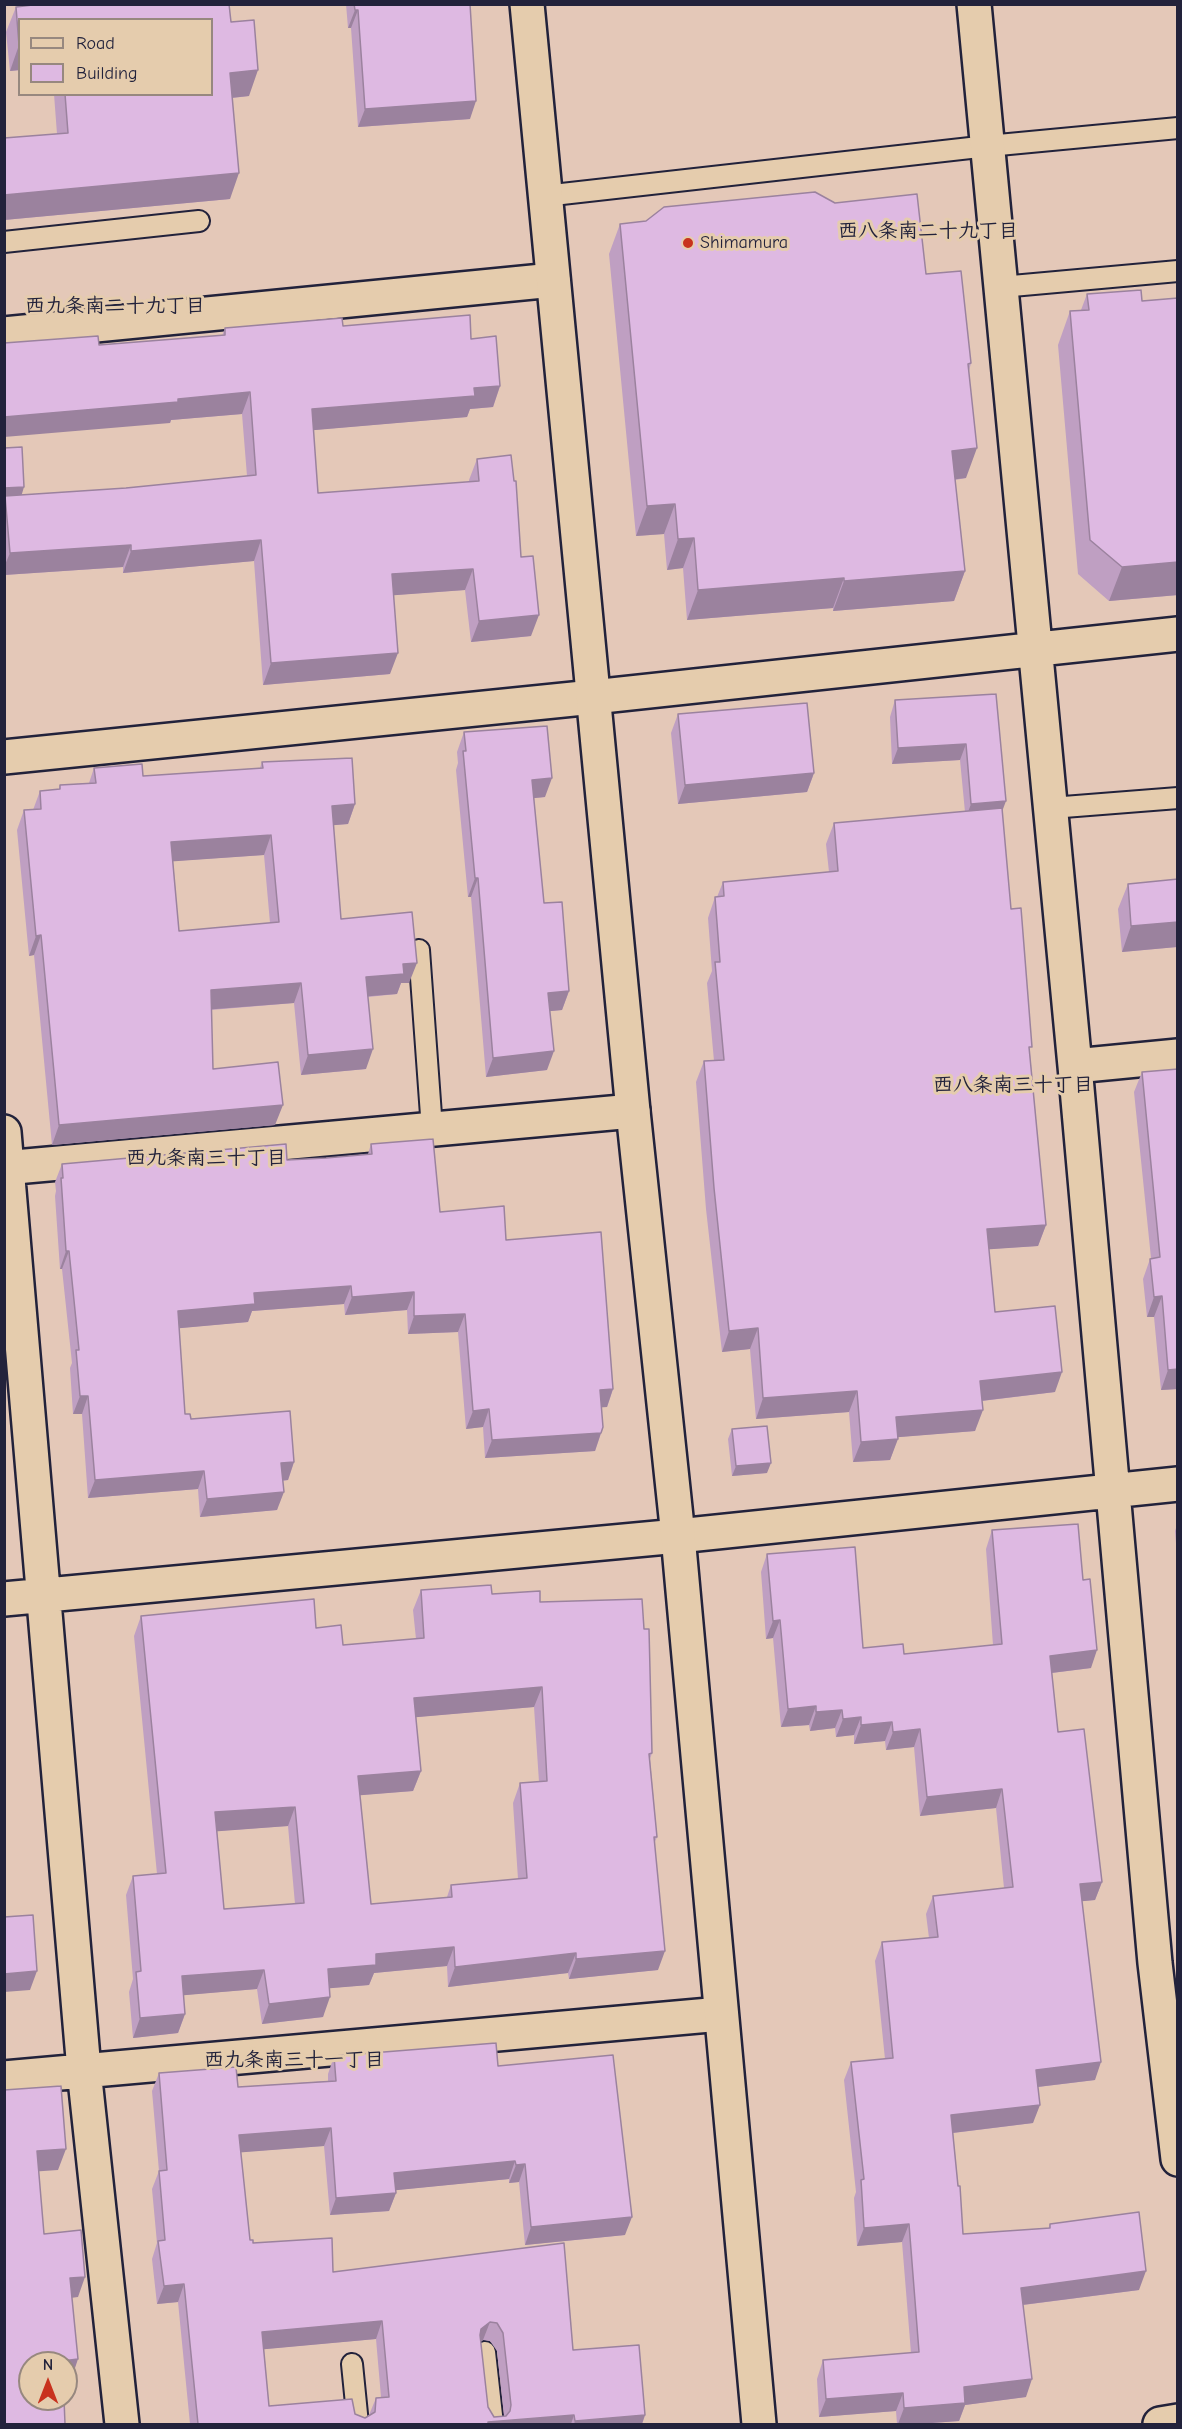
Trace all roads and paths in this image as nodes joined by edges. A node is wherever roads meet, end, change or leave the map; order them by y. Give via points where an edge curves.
1 (527, 4) edge
2 (974, 4) edge
3 (1178, 128) edge
4 (988, 146) junction
5 (544, 196) junction
6 (199, 221) dead end
7 (4, 242) edge
8 (1178, 271) edge
9 (553, 280) junction
10 (1001, 287) junction
11 (4, 334) edge
12 (1178, 634) edge
13 (1036, 648) junction
14 (593, 697) junction
15 (4, 757) edge
16 (1178, 798) edge
17 (1051, 808) junction
18 (419, 950) dead end
19 (1178, 1056) edge
20 (1075, 1066) junction
21 (633, 1111) junction
22 (432, 1129) junction
23 (4, 1132) edge
24 (6, 1167) edge
25 (1178, 1484) edge
26 (1114, 1490) junction
27 (678, 1536) junction
28 (45, 1595) junction
29 (4, 1599) edge
30 (1166, 1962) edge
31 (721, 2014) junction
32 (84, 2070) junction
33 (4, 2078) edge
34 (1178, 2159) edge
35 (485, 2352) dead end
36 (352, 2364) dead end
37 (1178, 2421) edge
38 (122, 2424) edge
39 (358, 2424) edge
40 (493, 2424) edge
41 (759, 2424) edge
42 (1160, 2424) edge

1 - 5 street
2 - 4 street
3 - 4 lane
4 - 5 lane
4 - 10 street
5 - 9 street
6 - 7 lane
8 - 10 lane
9 - 11 street
9 - 14 street
10 - 13 street
12 - 13 street
13 - 14 street
13 - 17 street
14 - 15 street
14 - 21 street
16 - 17 lane
17 - 20 street
18 - 22 lane
19 - 20 street
20 - 26 street
21 - 22 street
21 - 27 street
22 - 24 street
23 - 24 street
24 - 28 street
25 - 26 street
26 - 27 street
26 - 30 street
27 - 28 street
27 - 31 street
28 - 29 street
28 - 32 street
30 - 34 street
31 - 32 street
31 - 41 street
32 - 33 street
32 - 38 street
35 - 40 lane
36 - 39 lane
37 - 42 street

